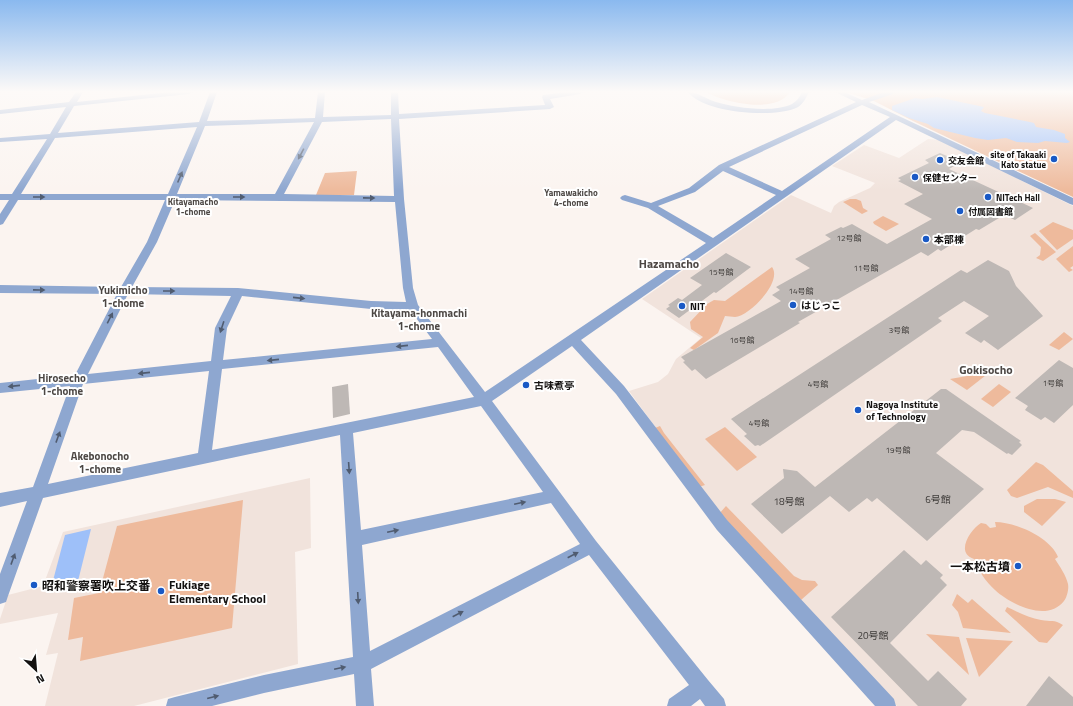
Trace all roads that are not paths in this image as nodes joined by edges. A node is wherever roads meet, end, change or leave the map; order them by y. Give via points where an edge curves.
1 (60, 125) edge
2 (189, 125) edge
3 (202, 125) edge
4 (316, 125) edge
5 (395, 125) edge
6 (813, 125) edge
7 (883, 125) edge
8 (914, 125) edge
9 (54, 135) junction
10 (0, 140) edge
11 (722, 167) junction
12 (782, 194) junction
13 (171, 196) junction
14 (0, 197) edge
15 (16, 197) junction
16 (278, 197) junction
17 (625, 198) dead end
18 (399, 199) junction
19 (1073, 202) edge
20 (651, 206) junction
21 (0, 221) edge
22 (712, 242) junction
23 (0, 289) edge
24 (124, 291) junction
25 (238, 292) junction
26 (413, 306) junction
27 (573, 339) junction
28 (441, 342) junction
29 (215, 366) junction
30 (79, 380) junction
31 (0, 388) edge
32 (484, 400) junction
33 (346, 429) junction
34 (204, 458) junction
35 (39, 492) junction
36 (554, 496) junction
37 (0, 500) edge
38 (354, 539) junction
39 (591, 546) junction
40 (0, 596) edge
41 (362, 664) junction
42 (702, 686) junction
43 (175, 706) edge
44 (365, 706) edge
45 (676, 706) edge
46 (717, 706) edge
47 (887, 706) edge

1 - 9 street
2 - 9 street
13 -> 3 street
4 -> 16 street
5 - 18 street
6 - 11 street
7 - 12 street
8 - 19 street
9 - 10 street
9 - 15 street
11 - 12 street
11 - 20 street via 692,190
12 - 22 street
15 -> 13 street
13 -> 16 street
13 - 24 street via 152,242
14 - 15 street
15 - 21 street
16 -> 18 street
17 - 20 street
18 - 26 street via 408,288
20 - 22 street
22 - 27 street
23 -> 24 street
24 -> 25 street
30 -> 24 street
25 -> 26 street via 371,305
25 -> 29 street via 221,328
26 - 28 street
27 - 32 street
27 - 47 street via 620,390 722,525
28 -> 29 street
28 - 32 street
29 -> 30 street
29 - 34 street
30 -> 31 street
35 -> 30 street
32 - 33 street
32 - 36 street
33 - 34 street
33 -> 38 street
34 - 35 street
35 - 37 street
40 -> 35 street
38 -> 36 street
36 - 39 street
38 -> 41 street
41 -> 39 street
39 - 42 street
43 -> 41 street
41 - 44 street
42 - 45 street
42 - 46 street

